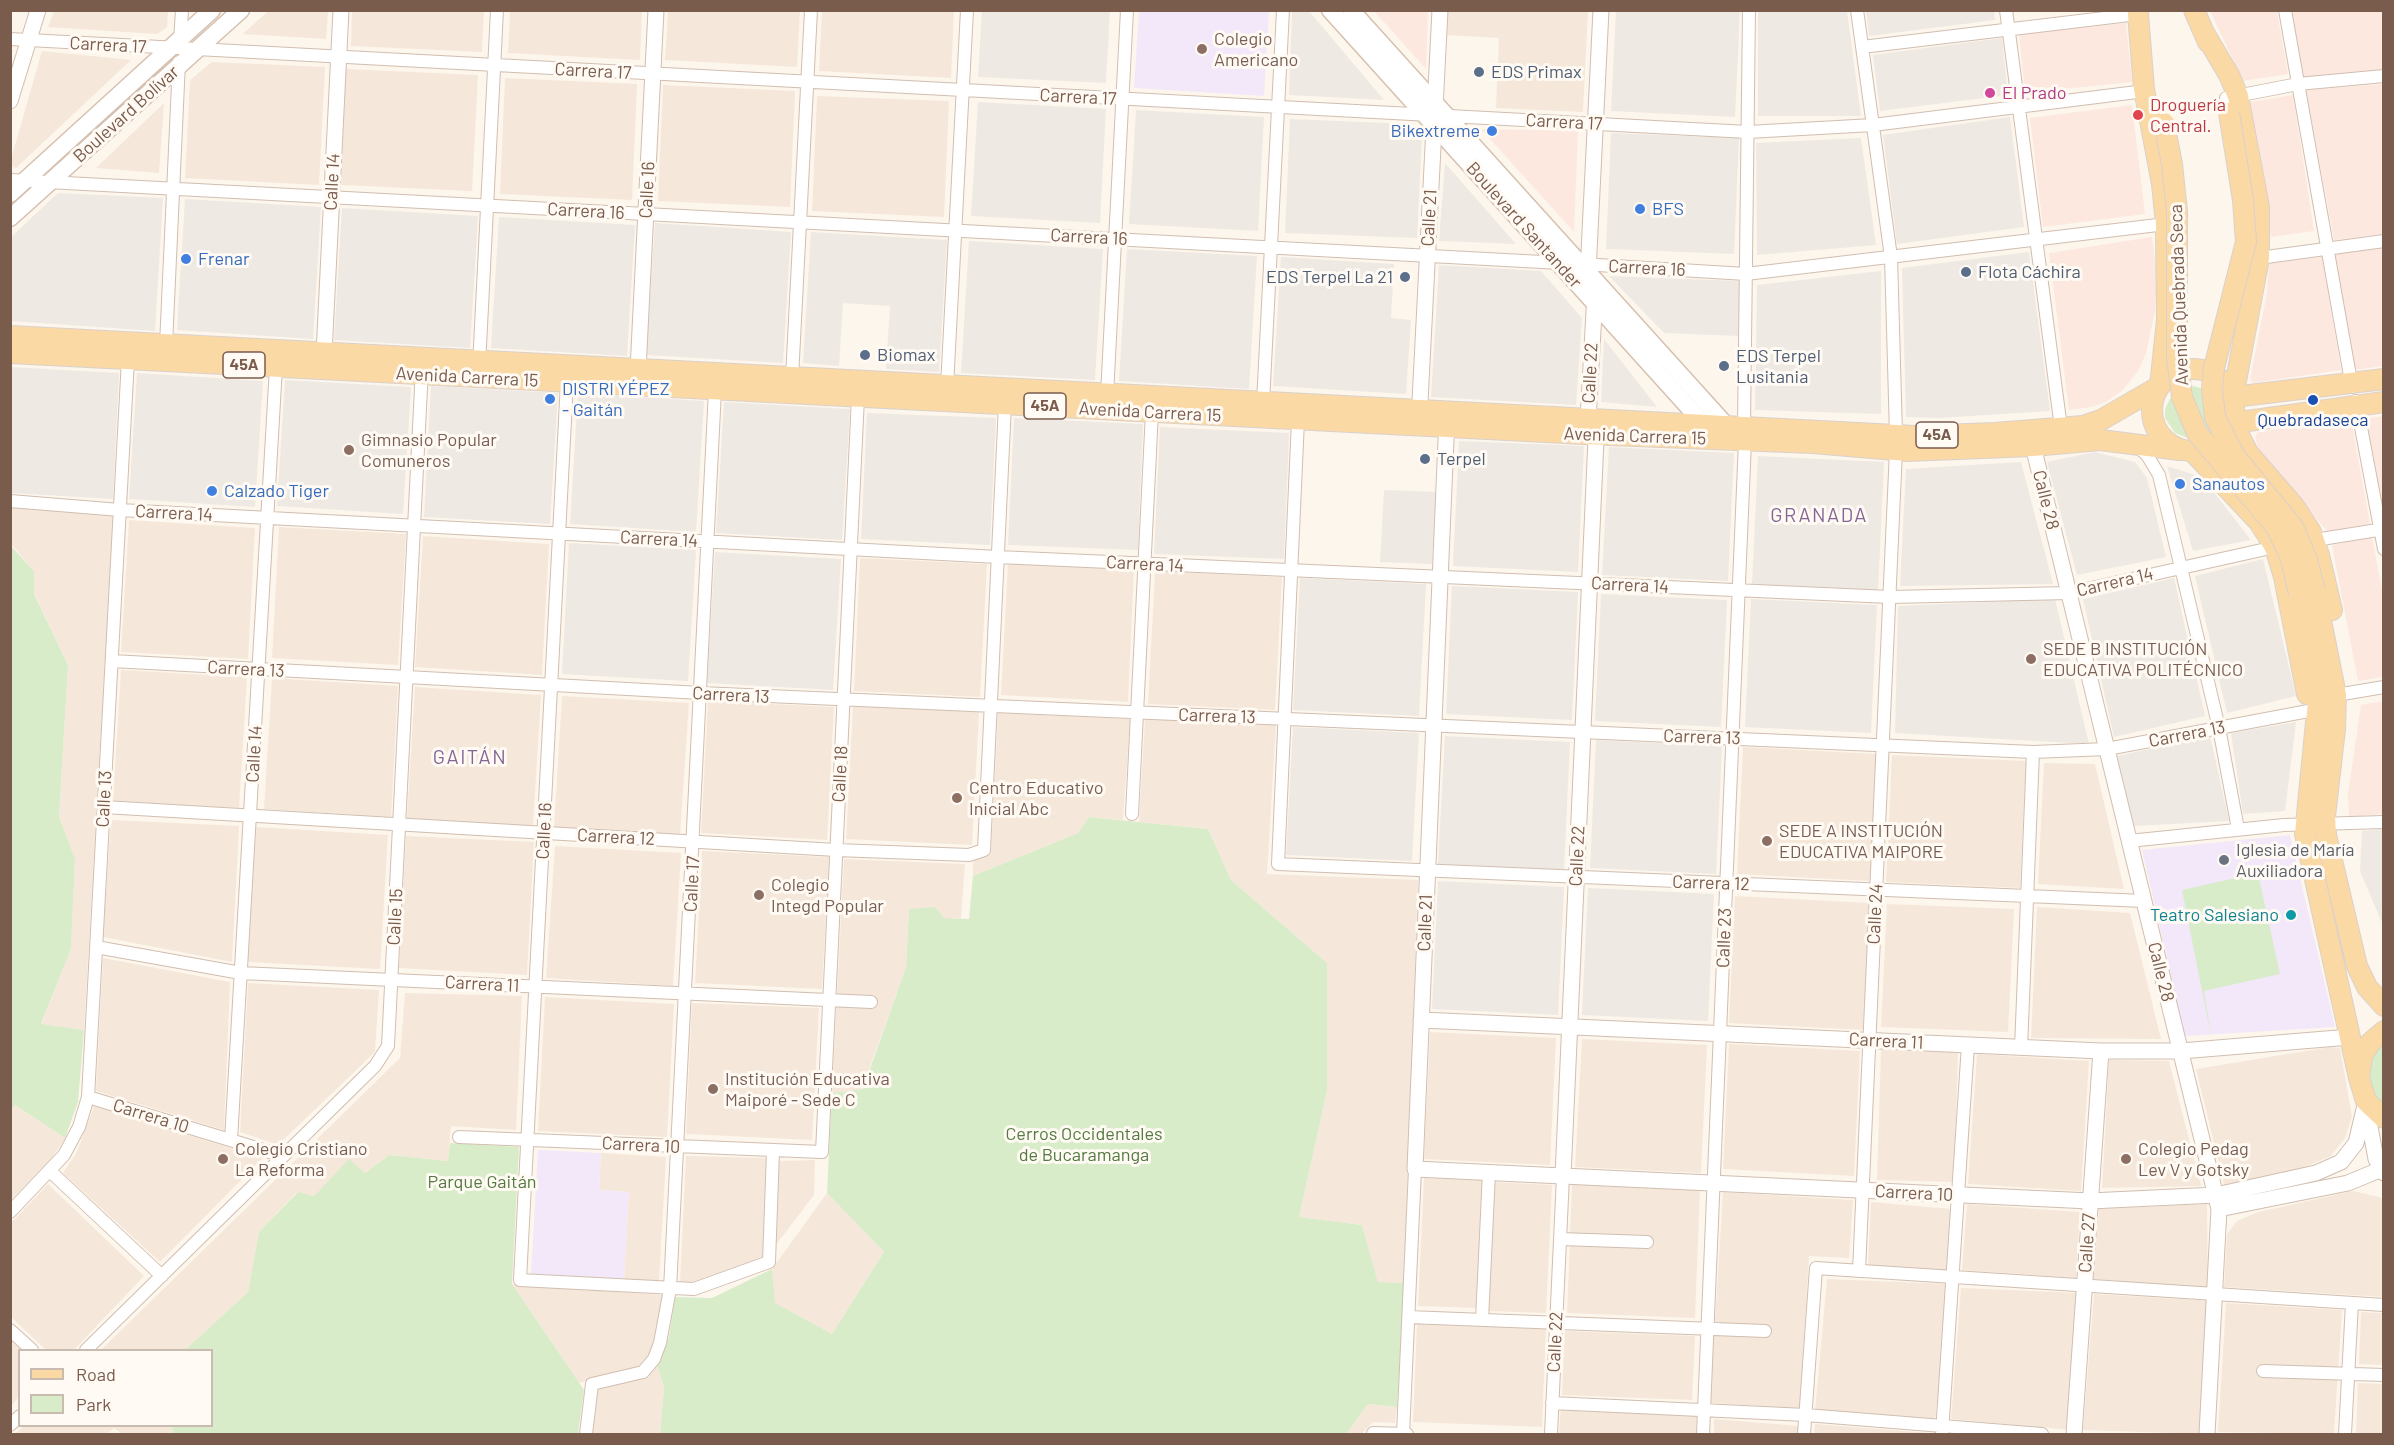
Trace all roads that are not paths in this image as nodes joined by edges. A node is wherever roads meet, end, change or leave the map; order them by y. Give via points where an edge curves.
1 (38, 10) edge
2 (182, 10) edge
3 (212, 10) edge
4 (241, 10) edge
5 (341, 10) edge
6 (497, 10) edge
7 (656, 10) edge
8 (811, 10) edge
9 (967, 10) edge
10 (1127, 10) edge
11 (1283, 10) edge
12 (1330, 10) edge
13 (1351, 10) edge
14 (1440, 10) edge
15 (1601, 10) edge
16 (1749, 10) edge
17 (1857, 10) edge
18 (2006, 10) edge
19 (2194, 10) edge
20 (2285, 10) edge
21 (2138, 12) edge
22 (2008, 30) junction
23 (10, 39) edge
24 (29, 40) junction
25 (177, 45) junction
26 (1862, 47) junction
27 (197, 50) junction
28 (339, 57) junction
29 (494, 65) junction
30 (179, 66) junction
31 (652, 74) junction
32 (2384, 76) edge
33 (808, 82) junction
34 (2298, 84) junction
35 (963, 91) junction
36 (2145, 91) junction
37 (1122, 99) junction
38 (10, 101) edge
39 (2231, 102) junction
40 (2018, 106) junction
41 (1278, 107) junction
42 (1435, 115) junction
43 (1595, 124) junction
44 (1873, 125) junction
45 (1748, 132) junction
46 (18, 181) edge
47 (50, 183) junction
48 (173, 189) junction
49 (10, 194) edge
50 (332, 197) junction
51 (487, 206) junction
52 (646, 214) junction
53 (10, 218) edge
54 (800, 222) junction
55 (2166, 224) junction
56 (956, 230) junction
57 (1115, 239) junction
58 (2036, 239) junction
59 (2384, 241) edge
60 (1270, 247) junction
61 (2327, 249) junction
62 (1427, 255) junction
63 (1891, 257) junction
64 (2259, 258) junction
65 (1558, 263) junction
66 (1588, 270) junction
67 (1746, 274) junction
68 (1594, 303) junction
69 (10, 336) edge
70 (166, 345) junction
71 (10, 353) edge
72 (324, 354) junction
73 (128, 359) junction
74 (276, 367) junction
75 (422, 367) junction
76 (479, 370) junction
77 (638, 370) junction
78 (792, 378) junction
79 (2384, 379) edge
80 (567, 382) junction
81 (947, 386) junction
82 (2160, 386) junction
83 (715, 390) junction
84 (2354, 394) junction
85 (1107, 395) junction
86 (858, 397) junction
87 (2233, 397) junction
88 (2384, 402) edge
89 (1263, 403) junction
90 (1005, 404) junction
91 (1152, 412) junction
92 (1419, 418) junction
93 (1298, 420) junction
94 (1447, 420) junction
95 (2233, 423) junction
96 (1704, 424) junction
97 (1592, 427) junction
98 (2061, 428) junction
99 (1733, 433) junction
100 (1896, 442) junction
101 (2135, 444) junction
102 (2033, 446) junction
103 (2187, 451) junction
104 (10, 501) edge
105 (120, 510) junction
106 (267, 518) junction
107 (414, 526) junction
108 (2382, 529) edge
109 (559, 534) junction
110 (2314, 540) junction
111 (708, 542) junction
112 (2275, 547) junction
113 (851, 549) junction
114 (2384, 549) edge
115 (998, 557) junction
116 (1145, 564) junction
117 (2183, 566) junction
118 (1291, 570) junction
119 (1440, 577) junction
120 (1589, 583) junction
121 (1739, 590) junction
122 (2307, 592) junction
123 (2069, 593) junction
124 (1890, 597) junction
125 (112, 661) junction
126 (258, 669) junction
127 (407, 677) junction
128 (551, 685) junction
129 (2384, 687) edge
130 (701, 693) junction
131 (2340, 694) junction
132 (844, 699) junction
133 (991, 706) junction
134 (2314, 709) junction
135 (1137, 712) junction
136 (1284, 718) junction
137 (1434, 725) junction
138 (2219, 728) junction
139 (1582, 731) junction
140 (1732, 738) junction
141 (1883, 744) junction
142 (2107, 749) junction
143 (2033, 752) junction
144 (104, 807) junction
145 (1132, 814) dead end
146 (250, 816) junction
147 (2384, 822) edge
148 (400, 825) junction
149 (2305, 825) junction
150 (2325, 825) junction
151 (2238, 829) junction
152 (544, 833) junction
153 (2129, 841) junction
154 (694, 842) junction
155 (836, 850) junction
156 (1428, 871) junction
157 (1576, 877) junction
158 (1726, 884) junction
159 (1876, 890) junction
160 (2027, 897) junction
161 (2144, 901) junction
162 (96, 947) junction
163 (241, 973) junction
164 (392, 980) junction
165 (535, 987) junction
166 (686, 994) junction
167 (829, 1000) junction
168 (871, 1002) dead end
169 (2384, 1006) edge
170 (1421, 1020) junction
171 (1569, 1027) junction
172 (2384, 1031) edge
173 (1720, 1034) junction
174 (2350, 1037) junction
175 (1869, 1041) junction
176 (1968, 1045) junction
177 (2021, 1048) junction
178 (2101, 1051) junction
179 (2181, 1051) junction
180 (2359, 1078) junction
181 (88, 1097) junction
182 (2366, 1101) junction
183 (2384, 1118) edge
184 (459, 1137) dead end
185 (231, 1140) junction
186 (527, 1140) junction
187 (679, 1147) junction
188 (773, 1151) junction
189 (822, 1152) joint
190 (283, 1156) junction
191 (1415, 1169) junction
192 (2383, 1171) edge
193 (51, 1172) junction
194 (1489, 1172) junction
195 (1563, 1176) junction
196 (1714, 1183) junction
197 (1863, 1190) junction
198 (1958, 1195) junction
199 (2090, 1201) junction
200 (2217, 1202) junction
201 (10, 1212) edge
202 (1560, 1239) junction
203 (1647, 1242) dead end
204 (1859, 1271) junction
205 (162, 1276) junction
206 (1953, 1278) junction
207 (2085, 1287) junction
208 (670, 1289) junction
209 (2214, 1296) junction
210 (2352, 1303) junction
211 (2384, 1305) edge
212 (1408, 1317) junction
213 (1482, 1320) junction
214 (1556, 1323) junction
215 (1708, 1329) junction
216 (10, 1330) edge
217 (1765, 1331) dead end
218 (31, 1349) edge
219 (87, 1349) edge
220 (2263, 1371) dead end
221 (2348, 1374) junction
222 (2384, 1375) edge
223 (1552, 1403) junction
224 (1704, 1410) junction
225 (1806, 1415) junction
226 (1942, 1430) edge
227 (1373, 1433) edge
228 (586, 1434) edge
229 (1405, 1434) edge
230 (1551, 1434) edge
231 (1703, 1434) edge
232 (1804, 1434) edge
233 (2042, 1434) edge
234 (2074, 1434) edge
235 (2207, 1434) edge
236 (2345, 1434) edge

1 - 24 street
2 - 25 street
3 - 25 main road, Boulevard Bolívar
4 - 27 main road, Boulevard Bolívar
5 - 28 street, Calle 14
6 - 29 street
7 - 31 street, Calle 16
8 - 33 street
9 - 35 street
10 - 37 street
11 - 41 street
12 - 42 main road, Boulevard Santander
13 - 42 main road, Boulevard Santander
14 - 42 street, Calle 21
15 - 43 street, Calle 22
16 - 45 street, Calle 23
17 - 26 street, Calle 24
18 - 22 street
19 - 39 main road via 2229,75
20 - 34 street
21 - 22 street
21 - 36 main road
21 - 122 main road, Avenida Quebrada Seca, bridge via 2172,164 2177,212 2177,357 2182,398 2207,446 2276,527
22 - 26 street
22 - 40 street
23 - 24 street, Carrera 17
24 - 25 street, Carrera 17
24 - 38 street
25 - 27 street, Carrera 17
25 - 30 street
25 - 46 main road, Boulevard Bolívar
26 - 44 street, Calle 24
27 - 28 street, Carrera 17
27 - 30 main road, Boulevard Bolívar
28 - 29 street, Carrera 17
28 - 50 street, Calle 14
29 - 31 street, Carrera 17
29 - 51 street
30 - 47 main road, Boulevard Bolívar
30 - 48 street
31 - 33 street, Carrera 17
31 - 52 street, Calle 16
32 - 34 street
33 - 35 street, Carrera 17
33 - 54 street
34 - 39 street
34 - 61 street
35 - 37 street, Carrera 17
35 - 56 street
36 - 40 street, Carrera 17
36 - 55 main road
37 - 41 street, Carrera 17
37 - 57 street
39 - 64 main road via 2259,207
39 - 122 main road, Avenida Quebrada Seca, bridge via 2246,242 2214,368 2215,417 2234,455 2293,527 2307,560
40 - 44 street, Carrera 17
40 - 58 street
41 - 42 street, Carrera 17
41 - 60 street
42 - 43 street, Carrera 17
42 - 62 street, Calle 21
42 - 65 main road, Boulevard Santander
42 - 66 main road, Boulevard Santander
43 - 45 street, Carrera 17
43 - 66 street, Calle 22
44 - 45 street, Carrera 17
44 - 63 street, Calle 24
45 - 67 street, Calle 23
46 - 47 street, Carrera 16
46 - 49 main road, Boulevard Bolívar
47 - 48 street, Carrera 16
47 - 53 main road, Boulevard Bolívar
48 - 50 street, Carrera 16
48 - 70 street
50 - 51 street, Carrera 16
50 - 72 street, Calle 14
51 - 52 street, Carrera 16
51 - 76 street
52 - 54 street, Carrera 16
52 - 77 street, Calle 16
54 - 56 street, Carrera 16
54 - 78 street
55 - 58 street, Carrera 16
55 - 82 main road via 2167,320
56 - 57 street, Carrera 16
56 - 81 street
57 - 60 street, Carrera 16
57 - 85 street
58 - 63 street, Carrera 16
58 - 98 street
59 - 61 street
60 - 62 street, Carrera 16
60 - 89 street
61 - 64 street
61 - 84 street
62 - 65 street, Carrera 16
62 - 92 street, Calle 21
63 - 67 street, Carrera 16
63 - 100 street, Calle 24
64 - 87 main road
65 - 66 street, Carrera 16
65 - 68 main road, Boulevard Santander
66 - 67 street, Carrera 16
66 - 68 street, Calle 22
66 - 99 main road, Boulevard Santander
67 - 99 street, Calle 23
68 - 96 main road, Boulevard Santander
68 - 97 street, Calle 22
69 - 70 main road, Avenida Carrera 15 / 45A
70 - 72 main road, Avenida Carrera 15 / 45A
71 - 73 main road, Avenida Carrera 15 / 45A
72 - 75 main road, Avenida Carrera 15 / 45A
73 - 74 main road, Avenida Carrera 15 / 45A
73 - 105 street, Calle 13
74 - 75 main road, Avenida Carrera 15 / 45A
74 - 106 street, Calle 14
75 - 76 main road, Avenida Carrera 15 / 45A
75 - 107 street, Calle 15
76 - 77 main road, Avenida Carrera 15 / 45A
76 - 80 main road, Avenida Carrera 15 / 45A
77 - 78 main road, Avenida Carrera 15 / 45A
78 - 81 main road, Avenida Carrera 15 / 45A
79 - 84 main road
80 - 83 main road, Avenida Carrera 15 / 45A
80 - 109 street, Calle 16
81 - 85 main road, Avenida Carrera 15 / 45A
82 - 87 main road, 45A via 2178,372 2201,369 2220,379
82 - 98 main road, Avenida Carrera 15 / 45A via 2101,420
82 - 103 main road via 2151,411 2154,423 2169,444
83 - 86 main road, Avenida Carrera 15 / 45A
83 - 111 street, Calle 17
84 - 87 main road
84 - 88 main road
84 - 95 main road
84 - 108 street
85 - 89 main road, Avenida Carrera 15 / 45A
86 - 90 main road, Avenida Carrera 15 / 45A
86 - 113 street, Calle 18
87 - 95 main road
89 - 92 main road, Avenida Carrera 15 / 45A
90 - 91 main road, Avenida Carrera 15 / 45A
90 - 115 street
91 - 93 main road, Avenida Carrera 15 / 45A
91 - 116 street
92 - 93 main road, Avenida Carrera 15 / 45A
92 - 94 main road, Avenida Carrera 15 / 45A
93 - 118 street
94 - 97 main road, Avenida Carrera 15 / 45A
94 - 119 street, Calle 21
95 - 103 main road, 45A via 2218,444
95 - 110 main road via 2248,453 2294,506
96 - 97 main road, Avenida Carrera 15 / 45A
96 - 99 main road, Avenida Carrera 15 / 45A
97 - 99 main road, Avenida Carrera 15 / 45A
97 - 120 street, Calle 22
98 - 100 main road, Avenida Carrera 15 / 45A
99 - 100 main road, Avenida Carrera 15 / 45A
99 - 121 street, Calle 23
100 - 102 main road, Avenida Carrera 15 / 45A
100 - 124 street, Calle 24
101 - 102 main road, Avenida Carrera 15 / 45A via 2100,440
101 - 103 main road, Avenida Carrera 15 / 45A
101 - 117 street via 2159,475
102 - 123 street, Calle 28
103 - 112 main road via 2259,522
104 - 105 street, Carrera 14
105 - 106 street, Carrera 14
105 - 125 street, Calle 13
106 - 107 street, Carrera 14
106 - 126 street, Calle 14
107 - 109 street, Carrera 14
107 - 127 street, Calle 15
108 - 110 street
108 - 114 street
109 - 111 street, Carrera 14
109 - 128 street, Calle 16
110 - 131 main road via 2338,638
111 - 113 street, Carrera 14
111 - 130 street, Calle 17
112 - 117 street, Carrera 14
112 - 134 main road
113 - 115 street, Carrera 14
113 - 132 street, Calle 18
115 - 116 street, Carrera 14
115 - 133 street
116 - 118 street, Carrera 14
116 - 135 street
117 - 123 street, Carrera 14
117 - 138 street
118 - 119 street, Carrera 14
118 - 136 street
119 - 120 street, Carrera 14
119 - 137 street, Calle 21
120 - 121 street, Carrera 14
120 - 139 street, Calle 22
121 - 124 street, Carrera 14
121 - 140 street, Calle 23
122 - 131 main road, Avenida Quebrada Seca
122 - 134 main road, Avenida Quebrada Seca via 2316,663
123 - 124 street, Carrera 14
123 - 142 street, Calle 28
124 - 141 street, Calle 24
125 - 126 street, Carrera 13
125 - 144 street, Calle 13
126 - 127 street, Carrera 13
126 - 146 street, Calle 14
127 - 128 street, Carrera 13
127 - 148 street, Calle 15
128 - 130 street, Carrera 13
128 - 152 street, Calle 16
129 - 131 street
130 - 132 street, Carrera 13
130 - 154 street, Calle 17
131 - 150 main road
132 - 133 street, Carrera 13
132 - 155 street, Calle 18
133 - 135 street, Carrera 13
133 - 155 street, Carrera 12 via 984,850 969,855
134 - 138 street, Carrera 13
134 - 149 main road
135 - 136 street, Carrera 13
135 - 145 street
136 - 137 street, Carrera 13
136 - 156 street, Carrera 12 via 1278,864
137 - 139 street, Carrera 13
137 - 156 street, Calle 21
138 - 142 street, Carrera 13
138 - 151 street
139 - 140 street, Carrera 13
139 - 157 street, Calle 22
140 - 141 street, Carrera 13
140 - 158 street, Calle 23
141 - 143 street, Carrera 13
141 - 159 street, Calle 24
142 - 143 street, Carrera 13
142 - 153 street, Calle 28
143 - 160 street
144 - 146 street, Carrera 12
144 - 162 street, Calle 13
146 - 148 street, Carrera 12
146 - 163 street, Calle 14
147 - 150 street
148 - 152 street, Carrera 12
148 - 164 street, Calle 15
149 - 150 street
149 - 151 street
149 - 174 main road via 2307,849
150 - 169 main road via 2357,966 2367,987
151 - 153 street
152 - 154 street, Carrera 12
152 - 165 street, Calle 16
153 - 161 street, Calle 28
154 - 155 street, Carrera 12
154 - 166 street, Calle 17
155 - 167 street, Calle 18
156 - 157 street, Carrera 12
156 - 170 street, Calle 21
157 - 158 street, Carrera 12
157 - 171 street, Calle 22
158 - 159 street, Carrera 12
158 - 173 street, Calle 23
159 - 160 street, Carrera 12
159 - 175 street, Calle 24
160 - 161 street, Carrera 12
160 - 177 street
161 - 179 street, Calle 28
162 - 163 street, Carrera 11
162 - 181 street, Calle 13
163 - 164 street, Carrera 11
163 - 185 street, Calle 14
164 - 165 street, Carrera 11
164 - 190 street, Calle 15 via 390,1031 382,1058
165 - 166 street, Carrera 11
165 - 186 street, Calle 16
166 - 167 street, Carrera 11
166 - 187 street, Calle 17
167 - 168 street, Carrera 11
167 - 189 street, Calle 18
170 - 171 street, Carrera 11
170 - 191 street, Calle 21
171 - 173 street, Carrera 11
171 - 195 street, Calle 22
172 - 180 main road via 2362,1056
173 - 175 street, Carrera 11
173 - 196 street, Calle 23
174 - 179 street, Carrera 11
174 - 180 main road
175 - 176 street, Carrera 11
175 - 197 street, Calle 24
176 - 177 street, Carrera 11
176 - 198 street
177 - 178 street, Carrera 11
178 - 179 street, Carrera 11
178 - 199 street, Calle 27
179 - 200 street, Calle 28
180 - 182 main road
181 - 185 street, Carrera 10
181 - 193 street, Calle 13 via 75,1137
182 - 183 main road
182 - 192 street via 2372,1142
182 - 200 street, Carrera 10 via 2356,1143 2340,1162 2316,1173
184 - 186 street, Carrera 10
185 - 190 street, Carrera 10
186 - 187 street, Carrera 10
186 - 208 street, Calle 16 via 520,1280
187 - 188 street, Carrera 10
187 - 208 street, Calle 17
188 - 189 street, Carrera 10
188 - 208 street via 769,1262 704,1287
190 - 205 street, Calle 15
191 - 194 street, Carrera 10
191 - 212 street, Calle 21
192 - 200 street, Carrera 10 via 2348,1183
193 - 201 street, Calle 13
193 - 205 street
194 - 195 street, Carrera 10
194 - 213 street
195 - 196 street, Carrera 10
195 - 202 street, Calle 22
196 - 197 street, Carrera 10
196 - 215 street, Calle 23
197 - 198 street, Carrera 10
197 - 204 street, Calle 24
198 - 199 street, Carrera 10
198 - 206 street
199 - 200 street, Carrera 10
199 - 207 street, Calle 27
200 - 209 street, Calle 28
202 - 203 street
202 - 214 street, Calle 22
204 - 206 street
204 - 225 street via 1816,1268
205 - 219 street, Calle 15
206 - 207 street
206 - 226 street
207 - 209 street
207 - 234 street, Calle 27
208 - 228 street, Calle 17 via 654,1359 643,1372 592,1384
209 - 210 street
209 - 235 street, Calle 28
210 - 211 street
210 - 221 street
212 - 213 street
212 - 229 street, Calle 21
213 - 214 street
214 - 215 street
214 - 223 street, Calle 22
215 - 217 street
215 - 224 street, Calle 23
216 - 218 street
220 - 221 street
221 - 222 street
221 - 236 street
223 - 224 street
223 - 230 street, Calle 22
224 - 225 street
224 - 231 street, Calle 23
225 - 226 street
225 - 232 street
226 - 233 street
227 - 229 street

